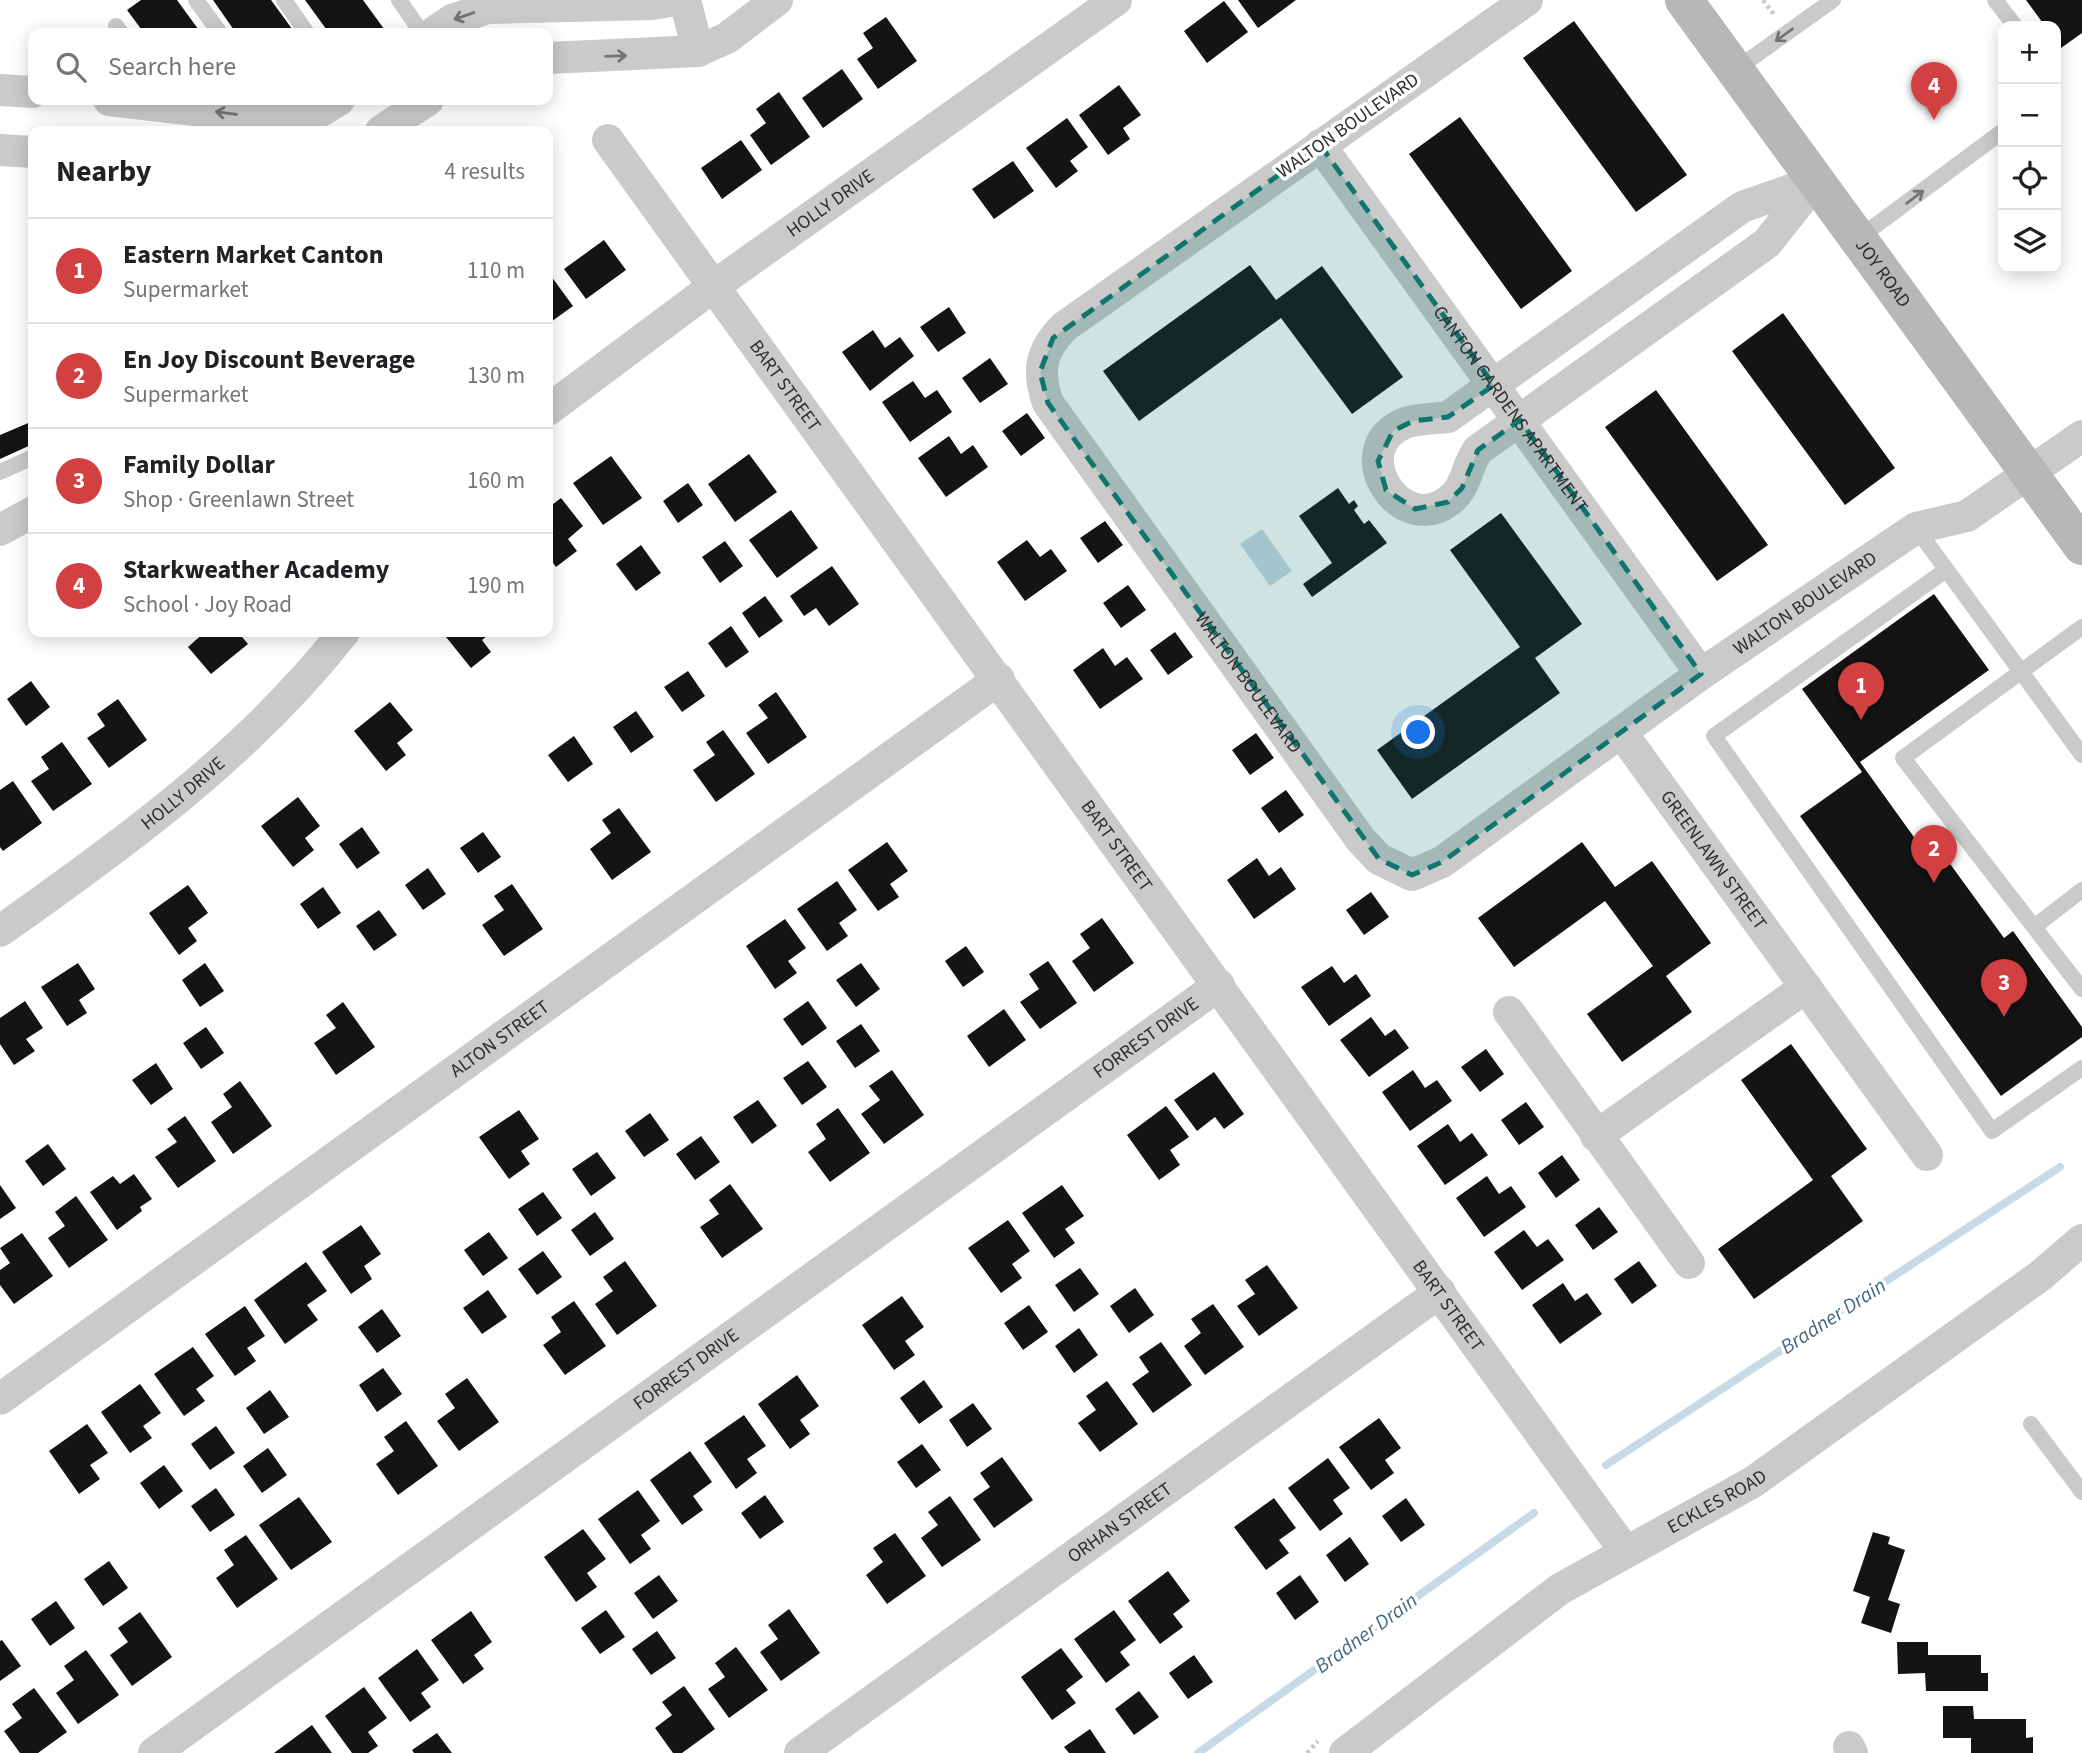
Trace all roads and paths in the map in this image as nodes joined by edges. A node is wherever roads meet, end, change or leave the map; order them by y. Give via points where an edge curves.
1 (197, 0) edge
2 (284, 0) edge
3 (399, 0) edge
4 (677, 0) edge
5 (685, 0) edge
6 (777, 0) edge
7 (1116, 0) edge
8 (1527, 0) edge
9 (1684, 0) edge
10 (1763, 0) edge
11 (1833, 0) edge
12 (1995, 0) edge
13 (2010, 21) edge
14 (1779, 22) dead end
15 (217, 28) edge
16 (304, 28) edge
17 (419, 28) edge
18 (440, 28) edge
19 (698, 51) junction
20 (553, 58) edge
21 (1735, 70) junction
22 (0, 90) edge
23 (28, 92) edge
24 (181, 105) edge
25 (331, 105) edge
26 (420, 105) edge
27 (283, 117) edge
28 (389, 126) edge
29 (1998, 135) edge
30 (608, 140) dead end
31 (1320, 145) junction
32 (0, 150) edge
33 (28, 152) edge
34 (1816, 181) junction
35 (1860, 237) junction
36 (1637, 282) junction
37 (714, 286) junction
38 (1663, 318) junction
39 (1494, 385) junction
40 (553, 406) edge
41 (1520, 420) junction
42 (2082, 436) edge
43 (28, 459) edge
44 (0, 472) edge
45 (2028, 472) junction
46 (28, 515) edge
47 (1916, 528) junction
48 (0, 530) edge
49 (2082, 546) edge
50 (1946, 570) junction
51 (2082, 627) edge
52 (340, 637) edge
53 (2020, 673) junction
54 (1701, 674) junction
55 (999, 679) junction
56 (1621, 732) junction
57 (2082, 755) edge
58 (2082, 890) edge
59 (2034, 927) junction
60 (0, 931) edge
61 (1219, 985) junction
62 (1806, 987) junction
63 (2082, 989) edge
64 (1509, 1012) dead end
65 (2082, 1068) edge
66 (1596, 1136) junction
67 (1927, 1154) dead end
68 (2082, 1240) edge
69 (1689, 1263) dead end
70 (1440, 1292) junction
71 (0, 1399) edge
72 (2031, 1424) dead end
73 (2082, 1492) edge
74 (1625, 1551) junction
75 (154, 1753) edge
76 (800, 1753) edge
77 (1345, 1753) edge

1 - 15 lane
2 - 16 lane
3 - 17 lane
4 -> 18 street via 487,8
5 - 19 street
6 - 19 street via 727,38
7 - 37 street, HOLLY DRIVE
8 - 31 street, WALTON BOULEVARD
9 - 21 street, JOY ROAD
10 - 14 path
11 -> 21 lane
12 - 13 lane
20 -> 19 street
21 - 34 street, JOY ROAD
22 - 23 street
27 -> 24 street
25 - 27 street via 318,113
26 - 28 street
35 -> 29 lane
30 - 37 street, BART STREET
31 - 39 street, CANTON GARDENS APARTMENT
31 - 56 street, WALTON BOULEVARD via 1064,327 1042,359 1042,387 1048,403 1361,841 1393,868 1412,875 1441,862
32 - 33 street
34 - 35 street, JOY ROAD
34 - 36 street via 1742,208
34 - 38 street via 1767,243
35 - 45 street, JOY ROAD
36 - 38 street
36 - 39 street
37 - 40 street, HOLLY DRIVE
37 - 55 street, BART STREET
38 - 41 street
39 - 41 street, CANTON GARDENS APARTMENT
39 - 41 street via 1448,417 1413,421 1393,431 1383,443 1378,461 1386,490 1415,509 1448,502 1462,488 1478,450
41 - 54 street, CANTON GARDENS APARTMENT
42 - 45 street, WALTON BOULEVARD
43 - 44 lane
45 - 47 street, WALTON BOULEVARD via 1967,516
45 - 49 street, JOY ROAD
46 - 48 street
47 - 50 lane
47 - 54 street, WALTON BOULEVARD
50 - 53 lane
50 - 65 lane via 1714,736 1993,1131
51 - 53 lane
52 - 60 street, HOLLY DRIVE via 245,742 94,864
53 - 57 lane
53 - 59 lane via 1903,758
54 - 56 street, WALTON BOULEVARD
55 - 61 street, BART STREET
55 - 71 street, ALTON STREET
56 - 62 street, GREENLAWN STREET
58 - 59 lane
59 - 63 lane
61 - 70 street, BART STREET
61 - 75 street, FORREST DRIVE
62 - 66 street
62 - 67 street, GREENLAWN STREET
64 - 66 street
66 - 69 street
68 - 74 street, ECKLES ROAD via 2040,1276 1753,1482
70 - 74 street, BART STREET
70 - 76 street, ORHAN STREET
72 - 73 lane
74 - 77 street, ECKLES ROAD via 1560,1589

